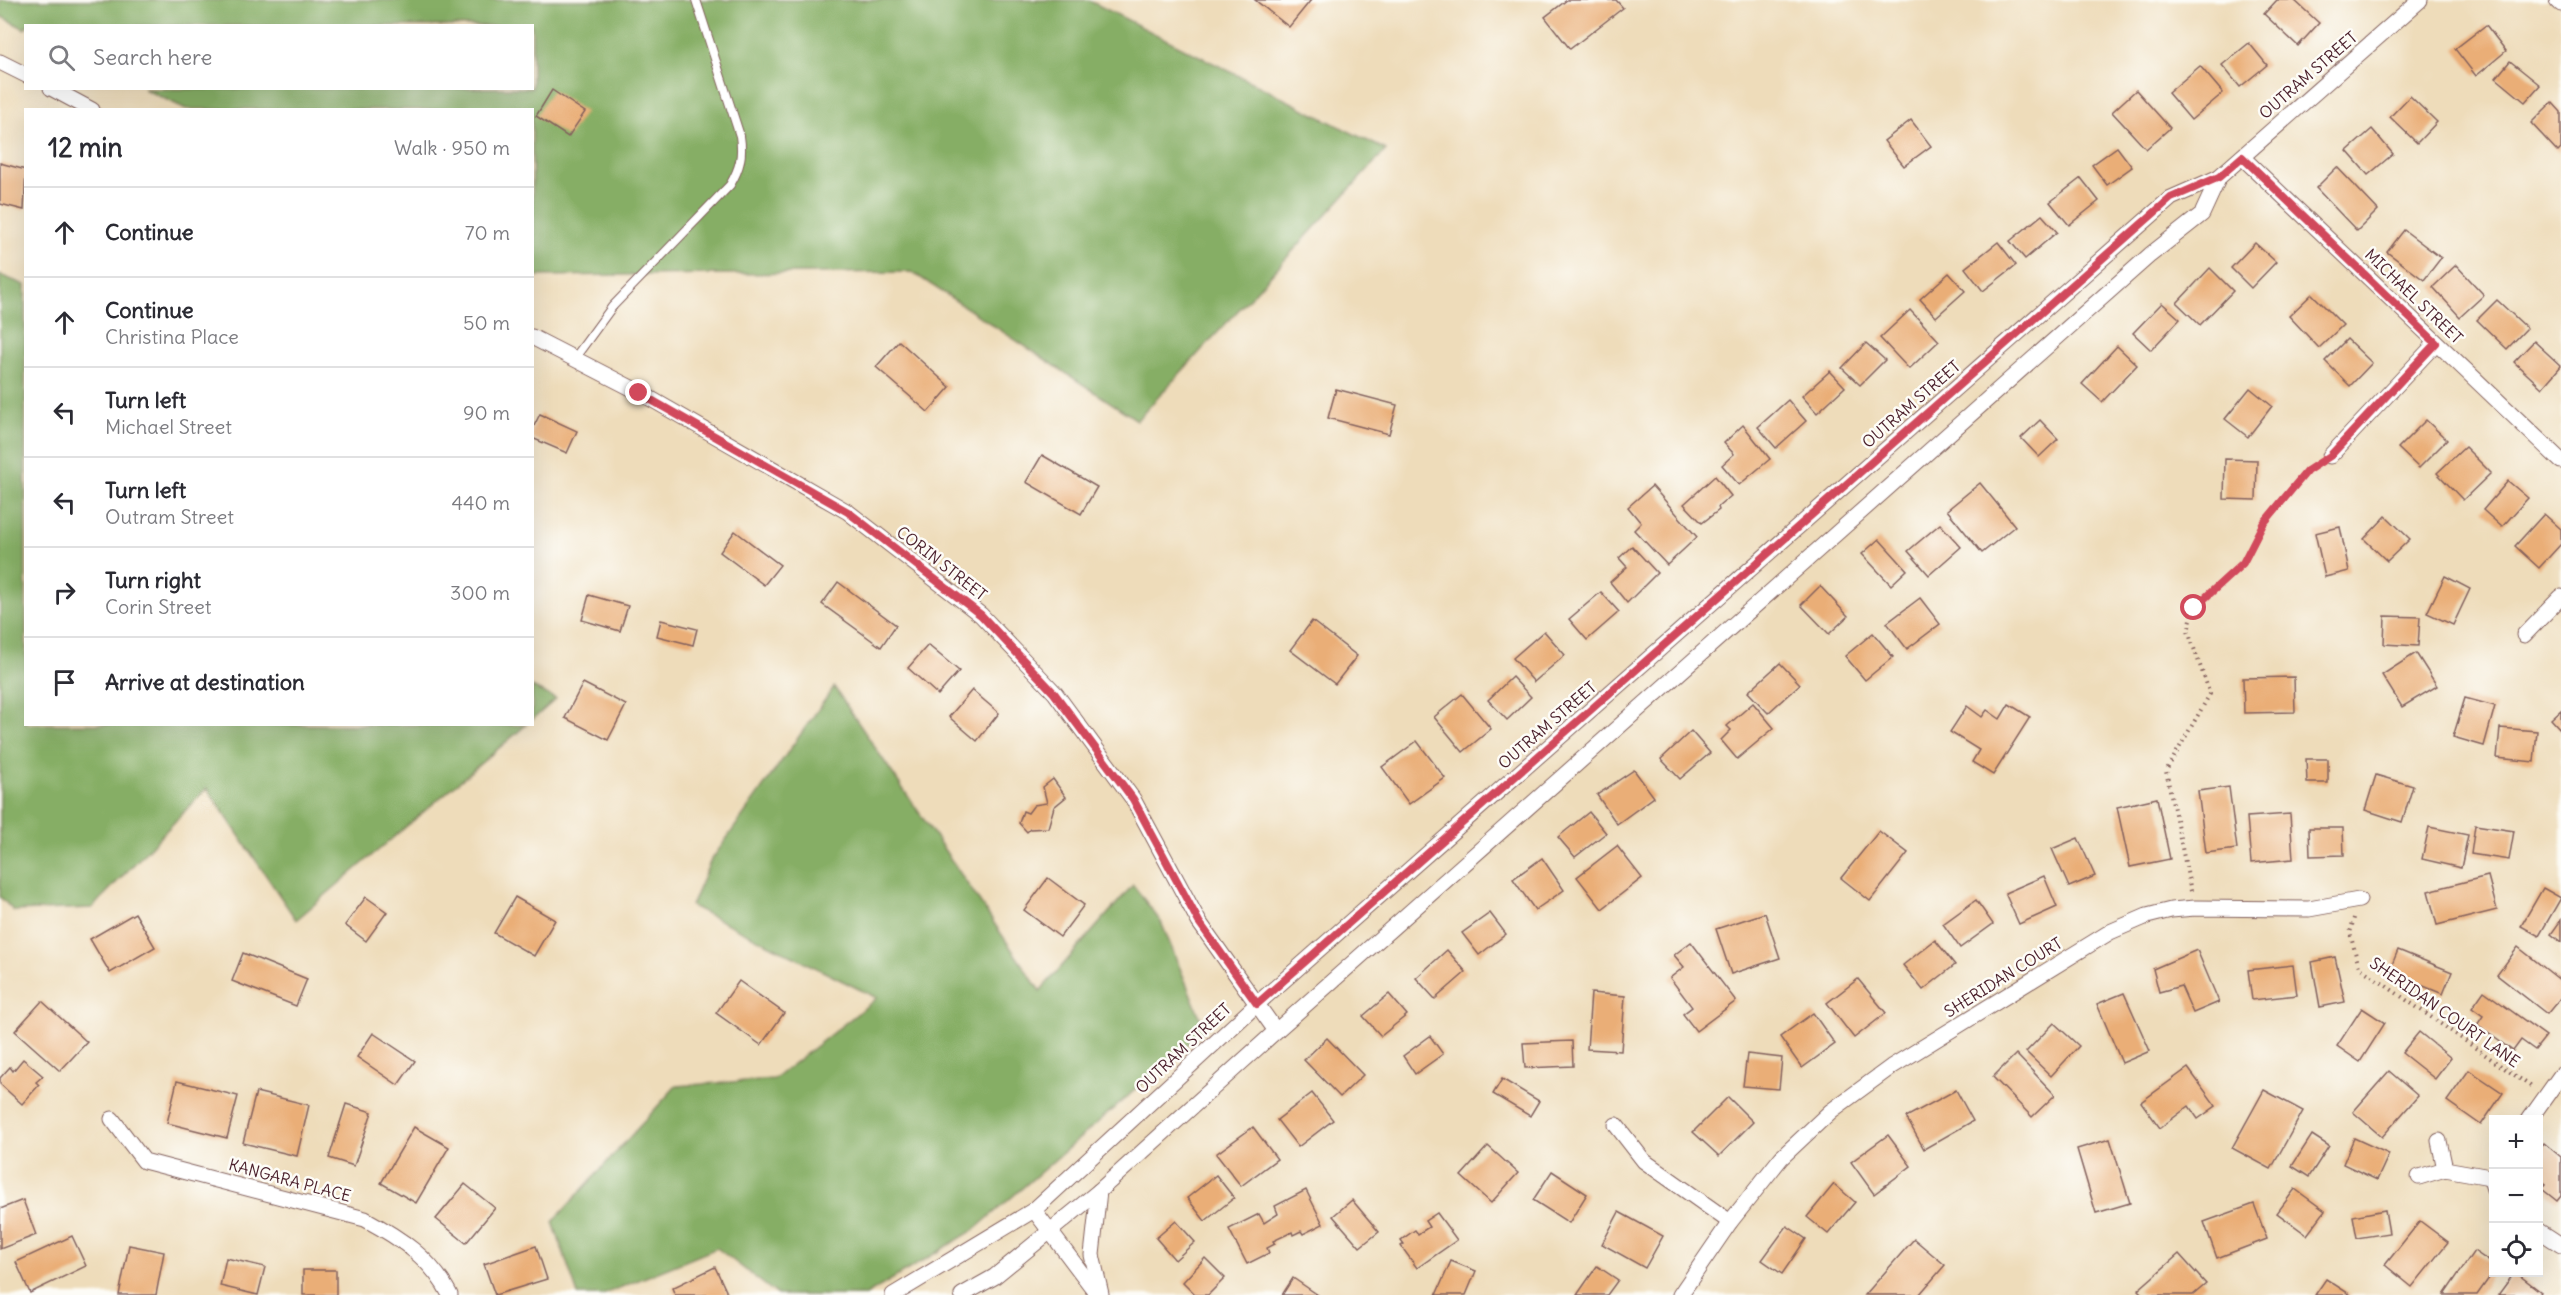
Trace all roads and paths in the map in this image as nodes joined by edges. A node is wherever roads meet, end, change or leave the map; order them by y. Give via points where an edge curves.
1 (696, 0) edge
2 (2420, 0) edge
3 (2557, 0) edge
4 (2561, 4) edge
5 (0, 62) edge
6 (24, 74) edge
7 (55, 90) edge
8 (88, 108) edge
9 (2242, 157) junction
10 (2219, 177) junction
11 (534, 338) edge
12 (2436, 343) junction
13 (574, 359) junction
14 (2330, 456) joint
15 (2561, 461) edge
16 (2561, 597) edge
17 (2524, 635) dead end
18 (2359, 900) joint
19 (2195, 908) junction
20 (1257, 1004) junction
21 (1275, 1031) junction
22 (2561, 1075) edge
23 (2546, 1097) junction
24 (2532, 1115) edge
25 (112, 1119) dead end
26 (1616, 1125) dead end
27 (2439, 1141) dead end
28 (2445, 1169) junction
29 (2419, 1177) dead end
30 (2489, 1177) edge
31 (1099, 1191) junction
32 (1034, 1210) junction
33 (1730, 1222) junction
34 (1050, 1231) junction
35 (2543, 1233) edge
36 (2561, 1245) edge
37 (450, 1295) edge
38 (893, 1295) edge
39 (962, 1295) edge
40 (1100, 1295) edge
41 (1680, 1295) edge

1 - 13 lane via 740,136 740,170 612,307
2 - 9 street, OUTRAM STREET
3 - 4 street
5 - 6 street
7 - 8 street
9 - 10 street, OUTRAM STREET
9 - 12 street, MICHAEL STREET
10 - 20 street, OUTRAM STREET via 2171,198
10 - 21 street, OUTRAM STREET via 2202,214 2150,255
11 - 13 street, CORIN STREET
12 - 14 street
12 - 15 street, MICHAEL STREET
13 - 20 street, CORIN STREET via 848,512 981,615 1054,693 1133,799 1199,922
14 - 19 path via 2307,471 2263,524 2243,563 2194,608 2188,631 2210,693 2166,771
16 - 17 street
18 - 19 street, SHERIDAN COURT via 2309,909
18 - 23 path, SHERIDAN COURT LANE via 2350,933 2358,967
19 - 33 street, SHERIDAN COURT via 2147,916 2110,932 1891,1067 1831,1111 1781,1158
20 - 21 street, CORIN STREET
20 - 32 street, OUTRAM STREET
21 - 31 street, OUTRAM STREET
22 - 23 street
23 - 24 street
25 - 37 street, KANGARA PLACE via 144,1161 365,1219 423,1256
26 - 33 street via 1644,1161
27 - 28 street
28 - 29 street
28 - 30 street
31 - 34 street, OUTRAM STREET
31 - 40 street via 1092,1255
32 - 34 street
32 - 38 street, OUTRAM STREET
33 - 41 street, SHERIDAN COURT
34 - 39 street, OUTRAM STREET via 994,1277
34 - 40 street
35 - 36 street

